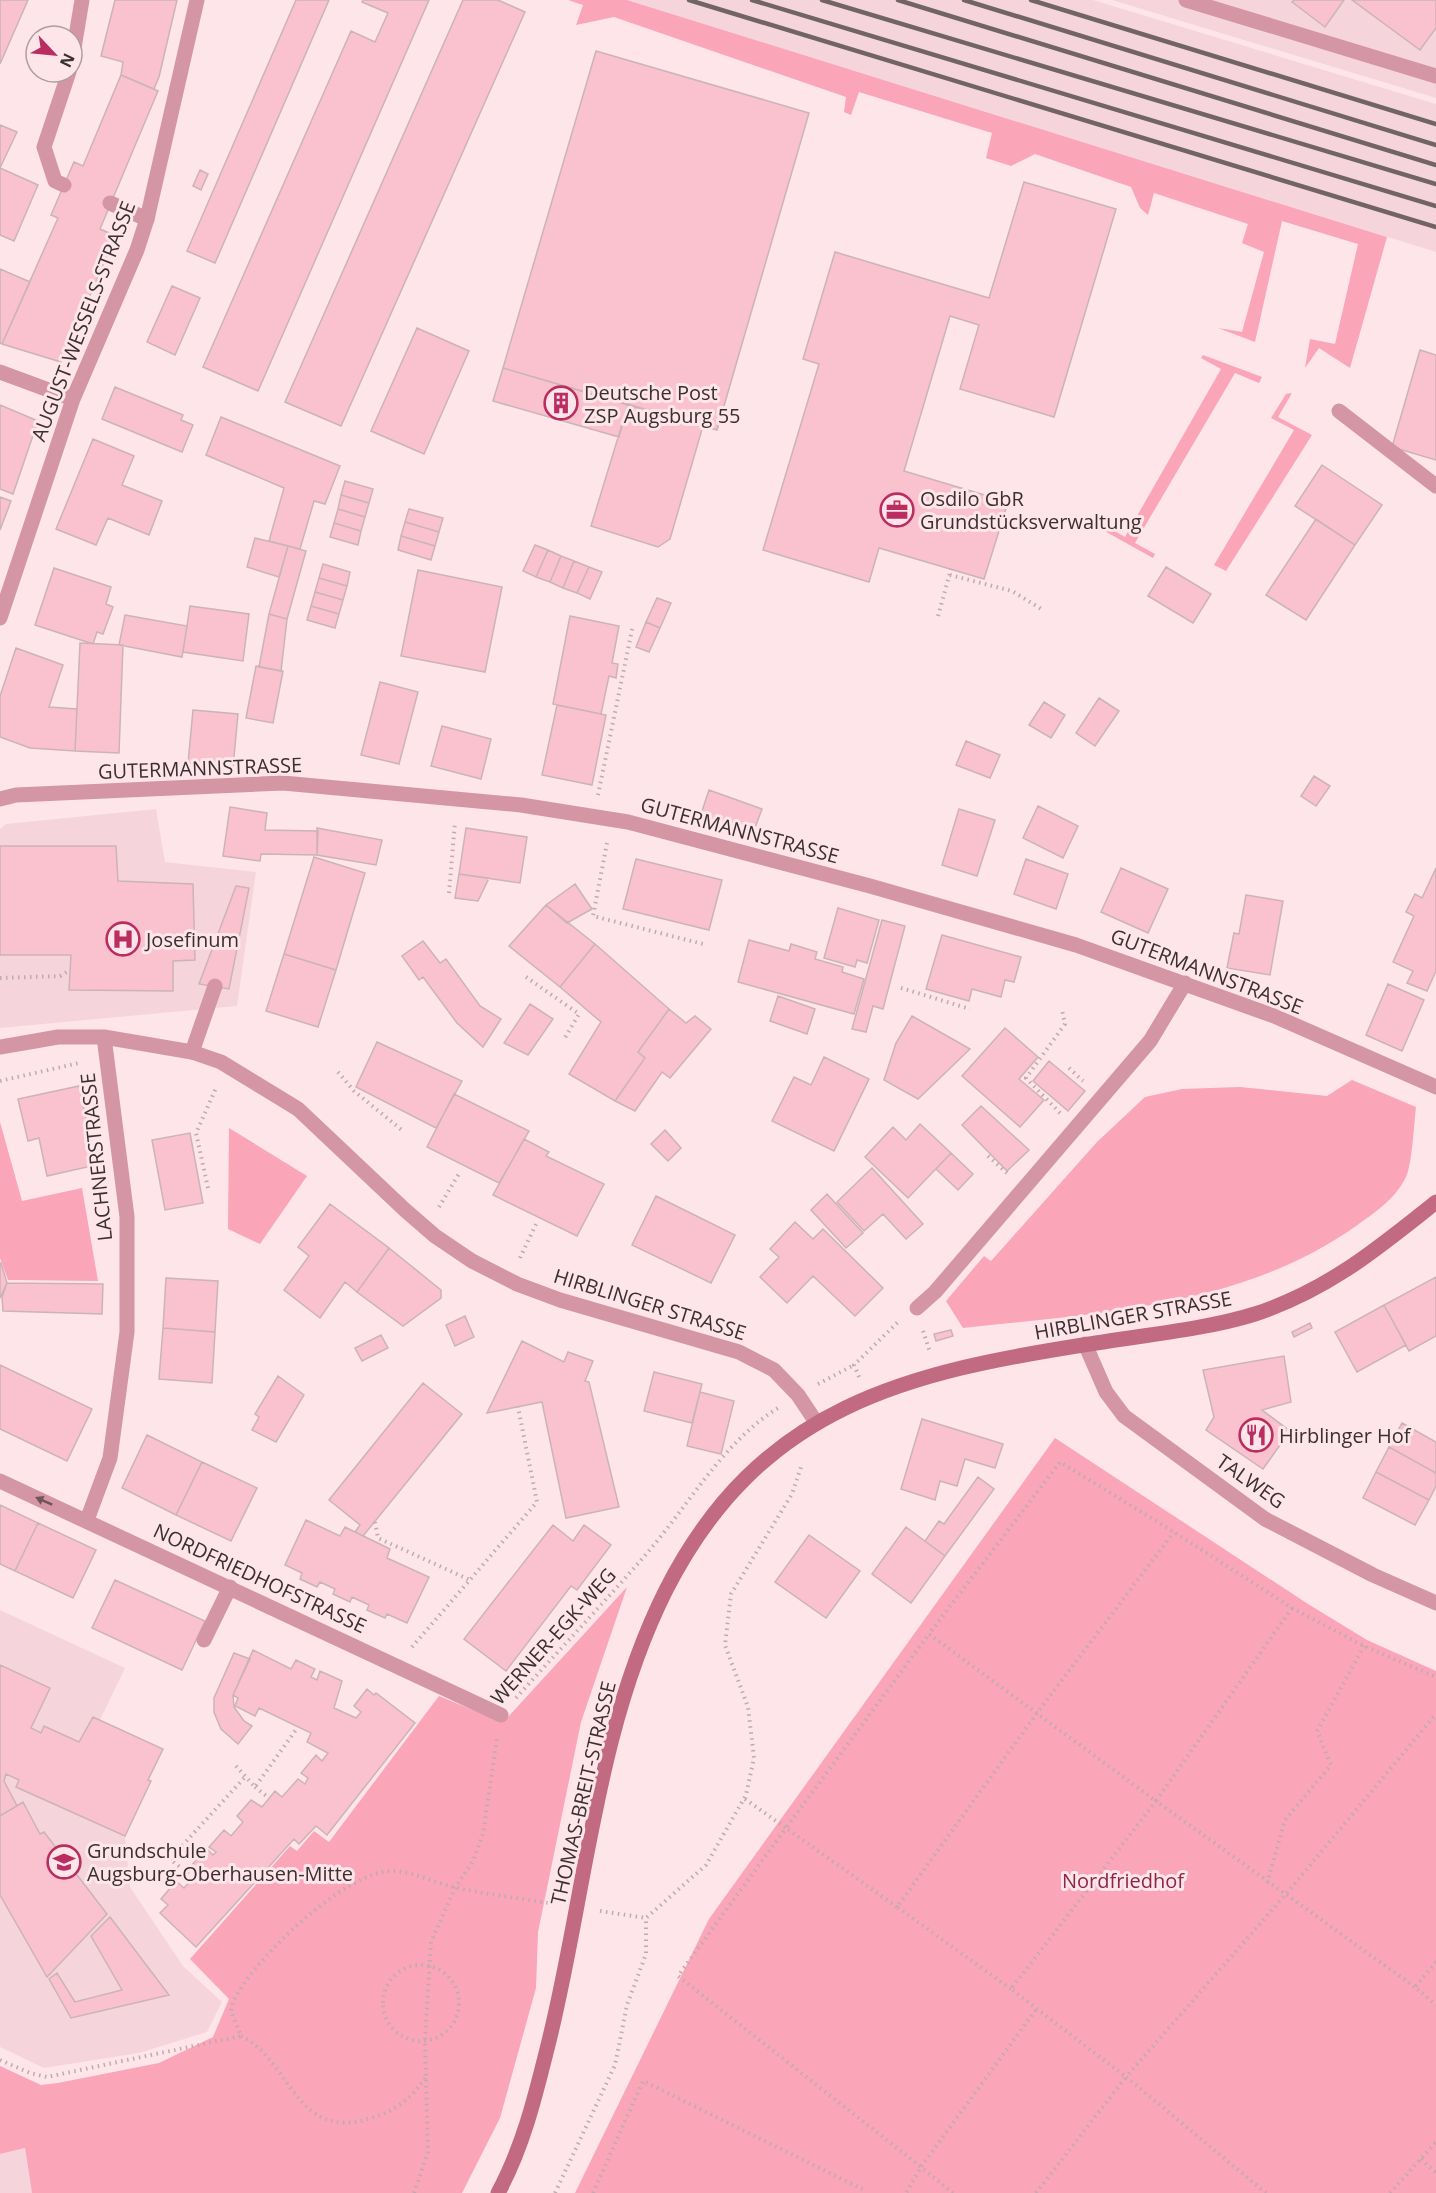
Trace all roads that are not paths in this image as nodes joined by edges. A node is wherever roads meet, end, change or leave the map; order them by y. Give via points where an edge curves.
1 (82, 0) edge
2 (197, 0) edge
3 (1186, 0) edge
4 (78, 24) edge
5 (1436, 76) edge
6 (65, 84) edge
7 (64, 185) dead end
8 (110, 203) dead end
9 (147, 219) junction
10 (0, 372) edge
11 (73, 399) junction
12 (1339, 411) dead end
13 (1436, 486) edge
14 (1, 614) edge
15 (0, 799) edge
16 (1185, 983) junction
17 (215, 986) dead end
18 (104, 1037) junction
19 (0, 1047) edge
20 (192, 1052) junction
21 (1436, 1088) edge
22 (1436, 1202) edge
23 (917, 1308) road end
24 (1085, 1344) junction
25 (816, 1422) junction
26 (0, 1481) edge
27 (87, 1520) junction
28 (230, 1587) junction
29 (1436, 1603) edge
30 (204, 1640) dead end
31 (501, 1715) road end
32 (498, 2193) edge

1 - 4 street
2 - 9 street, AUGUST-WESSELS-STRASSE
3 - 5 street
6 - 7 street via 44,147 55,181
8 - 9 street
9 - 11 street, AUGUST-WESSELS-STRASSE
10 - 11 street
11 - 14 street, AUGUST-WESSELS-STRASSE
12 - 13 street
15 - 16 street, GUTERMANNSTRASSE via 16,795 283,783 521,804 612,819 870,886 1076,945
16 - 21 street, GUTERMANNSTRASSE via 1274,1016
16 - 23 street via 1150,1041 935,1292
17 - 20 street
18 - 19 street, HIRBLINGER STRASSE via 58,1037
18 - 20 street, HIRBLINGER STRASSE
18 - 27 street, LACHNERSTRASSE via 127,1216 127,1332 110,1458
20 - 25 street, HIRBLINGER STRASSE via 227,1065 298,1108 426,1228 472,1261 560,1300 739,1352 774,1370
22 - 24 main road, HIRBLINGER STRASSE via 1364,1260 1304,1294 1252,1315
24 - 25 main road, HIRBLINGER STRASSE via 938,1373 867,1398
24 - 29 street, TALWEG via 1106,1392 1124,1416 1265,1519
25 - 32 main road, THOMAS-BREIT-STRASSE via 765,1459 702,1527 666,1591 636,1661 613,1737 561,1990 527,2128
27 -> 26 street, NORDFRIEDHOFSTRASSE
27 - 28 street, NORDFRIEDHOFSTRASSE
28 - 30 street
28 - 31 street, NORDFRIEDHOFSTRASSE

